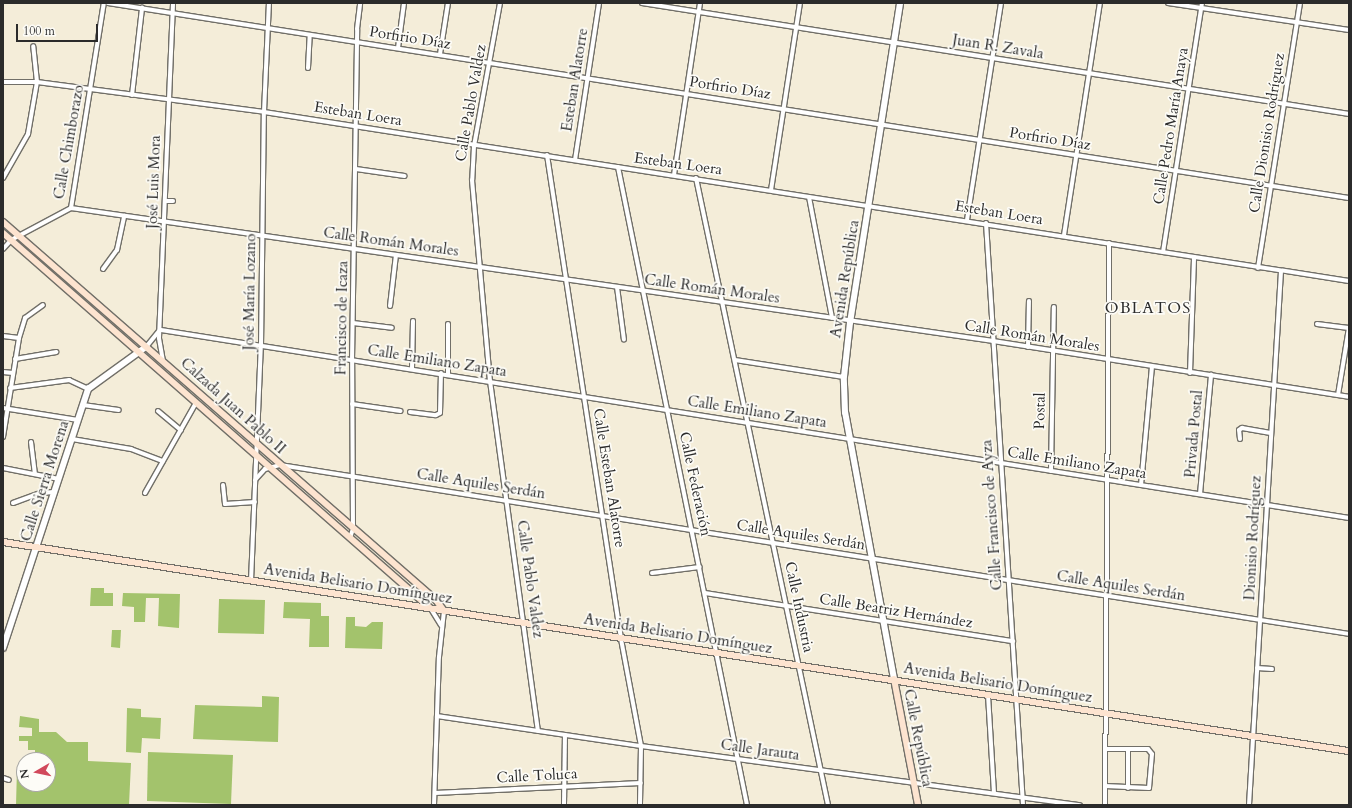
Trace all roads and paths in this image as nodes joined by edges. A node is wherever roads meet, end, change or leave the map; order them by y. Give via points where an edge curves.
1 (104, 3) edge
2 (108, 3) edge
3 (172, 3) edge
4 (269, 3) edge
5 (360, 3) edge
6 (404, 3) edge
7 (448, 3) edge
8 (500, 3) edge
9 (599, 3) edge
10 (642, 3) edge
11 (700, 3) edge
12 (800, 3) edge
13 (900, 3) edge
14 (1001, 3) edge
15 (1100, 3) edge
16 (1168, 3) edge
17 (1300, 3) edge
18 (1201, 5) edge
19 (138, 6) edge
20 (699, 12) junction
21 (172, 13) junction
22 (1297, 23) junction
23 (796, 27) junction
24 (268, 28) junction
25 (1349, 30) edge
26 (310, 35) junction
27 (357, 42) junction
28 (894, 42) junction
29 (33, 46) dead end
30 (398, 48) junction
31 (440, 54) junction
32 (993, 59) junction
33 (490, 62) junction
34 (308, 68) dead end
35 (1089, 73) junction
36 (588, 78) junction
37 (3, 82) edge
38 (37, 82) junction
39 (1188, 89) junction
40 (90, 90) junction
41 (687, 93) junction
42 (132, 95) junction
43 (168, 100) junction
44 (1284, 104) junction
45 (783, 109) junction
46 (264, 112) junction
47 (1349, 114) edge
48 (881, 125) junction
49 (356, 126) junction
50 (981, 140) junction
51 (474, 146) junction
52 (547, 155) junction
53 (1077, 155) junction
54 (575, 160) junction
55 (618, 167) junction
56 (356, 170) junction
57 (1176, 170) junction
58 (674, 175) junction
59 (405, 176) dead end
60 (3, 178) edge
61 (696, 178) junction
62 (1271, 186) junction
63 (771, 190) junction
64 (809, 197) junction
65 (1349, 198) edge
66 (165, 201) junction
67 (173, 202) dead end
68 (869, 206) junction
69 (71, 208) junction
70 (124, 216) junction
71 (967, 220) junction
72 (3, 222) edge
73 (164, 222) junction
74 (986, 223) junction
75 (3, 234) edge
76 (1064, 235) junction
77 (18, 236) junction
78 (264, 237) junction
79 (11, 240) junction
80 (1110, 243) junction
81 (3, 249) edge
82 (355, 249) junction
83 (1163, 252) junction
84 (396, 255) junction
85 (1194, 257) junction
86 (480, 266) junction
87 (1258, 268) junction
88 (103, 269) dead end
89 (1280, 271) junction
90 (564, 279) junction
91 (1349, 281) edge
92 (617, 287) junction
93 (82, 291) junction
94 (643, 291) junction
95 (74, 295) junction
96 (1029, 301) dead end
97 (722, 302) junction
98 (43, 305) dead end
99 (390, 306) dead end
100 (1054, 307) dead end
101 (832, 318) junction
102 (413, 321) dead end
103 (850, 321) junction
104 (353, 323) junction
105 (448, 324) dead end
106 (1317, 324) dead end
107 (392, 328) dead end
108 (1349, 328) edge
109 (161, 330) junction
110 (3, 336) edge
111 (19, 338) junction
112 (624, 340) dead end
113 (993, 342) junction
114 (146, 346) junction
115 (261, 346) junction
116 (1028, 347) junction
117 (56, 352) dead end
118 (1053, 352) junction
119 (140, 353) junction
120 (15, 359) junction
121 (352, 360) junction
122 (735, 360) junction
123 (163, 361) junction
124 (1110, 361) junction
125 (1152, 367) junction
126 (412, 369) junction
127 (3, 372) edge
128 (1190, 372) junction
129 (13, 373) junction
130 (441, 373) junction
131 (448, 374) junction
132 (1211, 376) junction
133 (844, 377) junction
134 (490, 381) junction
135 (1274, 385) junction
136 (10, 388) junction
137 (88, 390) junction
138 (1338, 395) junction
139 (584, 396) junction
140 (1349, 397) edge
141 (196, 403) junction
142 (352, 404) junction
143 (83, 405) junction
144 (5, 408) edge
145 (119, 410) dead end
146 (668, 410) junction
147 (158, 411) dead end
148 (401, 411) dead end
149 (410, 412) dead end
150 (78, 420) junction
151 (748, 422) junction
152 (181, 430) junction
153 (1271, 433) junction
154 (3, 438) edge
155 (850, 438) junction
156 (72, 439) junction
157 (1240, 439) dead end
158 (31, 442) dead end
159 (257, 445) junction
160 (256, 456) junction
161 (164, 461) junction
162 (1001, 463) junction
163 (280, 465) junction
164 (269, 467) junction
165 (3, 468) edge
166 (1051, 471) junction
167 (35, 474) junction
168 (353, 476) junction
169 (59, 479) junction
170 (255, 480) junction
171 (1108, 480) junction
172 (223, 485) dead end
173 (1141, 485) junction
174 (54, 492) junction
175 (145, 493) dead end
176 (1200, 494) junction
177 (508, 500) junction
178 (254, 502) junction
179 (13, 503) dead end
180 (1267, 505) junction
181 (602, 516) junction
182 (1349, 518) edge
183 (353, 529) junction
184 (692, 530) junction
185 (350, 538) junction
186 (3, 542) edge
187 (773, 544) junction
188 (36, 548) junction
189 (872, 558) junction
190 (700, 567) junction
191 (652, 572) dead end
192 (1009, 580) junction
193 (251, 581) junction
194 (705, 594) junction
195 (1107, 596) junction
196 (786, 606) junction
197 (430, 608) junction
198 (444, 611) junction
199 (1260, 620) junction
200 (883, 621) junction
201 (524, 623) junction
202 (441, 625) junction
203 (1349, 634) edge
204 (622, 639) junction
205 (1013, 641) junction
206 (3, 648) edge
207 (717, 654) junction
208 (799, 666) junction
209 (1257, 668) junction
210 (1272, 669) dead end
211 (894, 680) junction
212 (988, 695) junction
213 (1017, 700) junction
214 (1106, 714) junction
215 (437, 716) junction
216 (538, 731) junction
217 (565, 735) junction
218 (1253, 737) junction
219 (641, 746) junction
220 (1106, 749) junction
221 (1128, 749) junction
222 (1349, 751) edge
223 (738, 759) junction
224 (821, 770) junction
225 (3, 778) edge
226 (9, 780) dead end
227 (641, 783) junction
228 (914, 783) junction
229 (1105, 786) junction
230 (564, 787) junction
231 (1128, 788) junction
232 (435, 793) junction
233 (994, 793) junction
234 (1023, 797) junction
235 (434, 805) edge
236 (564, 805) edge
237 (640, 805) edge
238 (747, 805) edge
239 (828, 805) edge
240 (918, 805) edge
241 (1024, 805) edge
242 (1080, 805) edge
243 (1105, 805) edge
244 (1249, 805) edge

1 - 40 street, Calle Chimborazo
2 - 19 street, Porfirio Díaz
3 - 21 street, José Luis Mora
4 - 24 street, José María Lozano
5 - 27 street, Francisco de Icaza
6 - 30 street
7 - 31 street
8 - 33 street, Calle Pablo Valdez
9 - 36 street, Esteban Alatorre
10 - 20 street, Juan R. Zavala
11 - 20 street
12 - 23 street
13 - 28 street, Avenida República
14 - 32 street
15 - 35 street
16 - 18 street
17 - 22 street, Calle Dionisio Rodríguez
18 - 22 street
18 - 39 street, Calle Pedro María Anaya
19 - 21 street, Porfirio Díaz
19 - 42 street
20 - 23 street, Juan R. Zavala
20 - 41 street
21 - 24 street, Porfirio Díaz
21 - 43 street, José Luis Mora
22 - 25 street
22 - 44 street, Calle Dionisio Rodríguez
23 - 28 street, Juan R. Zavala
23 - 45 street
24 - 26 street, Porfirio Díaz
24 - 46 street, José María Lozano
26 - 27 street, Porfirio Díaz
26 - 34 street
27 - 30 street, Porfirio Díaz
27 - 49 street, Francisco de Icaza
28 - 32 street, Juan R. Zavala
28 - 48 street, Avenida República
29 - 38 street
30 - 31 street, Porfirio Díaz
31 - 33 street, Porfirio Díaz
32 - 35 street, Juan R. Zavala
32 - 50 street
33 - 36 street, Porfirio Díaz
33 - 51 street, Calle Pablo Valdez
35 - 39 street, Juan R. Zavala
35 - 53 street
36 - 41 street, Porfirio Díaz
36 - 54 street, Esteban Alatorre
37 - 38 street, Esteban Loera
38 - 40 street, Esteban Loera
38 - 60 street via 28,134
39 - 44 street, Juan R. Zavala
39 - 57 street, Calle Pedro María Anaya
40 - 42 street, Esteban Loera
40 - 69 street, Calle Chimborazo
41 - 45 street, Porfirio Díaz
41 - 58 street
42 - 43 street, Esteban Loera
43 - 46 street, Esteban Loera
43 - 66 street, José Luis Mora
44 - 47 street, Juan R. Zavala
44 - 62 street, Calle Dionisio Rodríguez
45 - 48 street, Porfirio Díaz
45 - 63 street
46 - 49 street, Esteban Loera
46 - 78 street, José María Lozano
48 - 50 street, Porfirio Díaz
48 - 68 street, Avenida República
49 - 51 street, Esteban Loera
49 - 56 street, Francisco de Icaza
50 - 53 street, Porfirio Díaz
50 - 71 street
51 - 52 street, Esteban Loera
51 - 86 street, Calle Pablo Valdez via 472,180
52 - 54 street, Esteban Loera
52 - 90 street, Calle Esteban Alatorre
53 - 57 street, Porfirio Díaz
53 - 76 street
54 - 55 street, Esteban Loera
55 - 58 street, Esteban Loera
55 - 94 street, Calle Federación
56 - 59 street
56 - 82 street, Francisco de Icaza
57 - 62 street, Porfirio Díaz
57 - 83 street, Calle Pedro María Anaya
58 - 61 street, Esteban Loera
61 - 63 street, Esteban Loera
61 - 97 street, Calle Industria
62 - 65 street, Porfirio Díaz
62 - 87 street, Calle Dionisio Rodríguez
63 - 64 street, Esteban Loera
64 - 68 street, Esteban Loera
64 - 101 street
66 - 67 street
66 - 73 street, José Luis Mora
68 - 71 street, Esteban Loera
68 - 103 street, Avenida República
69 - 70 street, Calle Román Morales
69 - 77 street, Calle Chimborazo
70 - 73 street, Calle Román Morales
70 - 88 street via 117,250
71 - 74 street, Esteban Loera
72 - 77 main road, Calzada Juan Pablo II
73 - 78 street, Calle Román Morales
73 - 109 street, José Luis Mora
74 - 76 street, Esteban Loera
74 - 113 street, Calle Francisco de Ayza
75 - 79 main road, Calzada Juan Pablo II
76 - 80 street, Esteban Loera
77 - 79 street, Calle Chimborazo
77 - 93 main road, Calzada Juan Pablo II
78 - 82 street, Calle Román Morales
78 - 115 street, José María Lozano
79 - 81 street, Calle Chimborazo
79 - 95 main road, Calzada Juan Pablo II
80 - 83 street, Esteban Loera
80 - 124 street
82 - 84 street, Calle Román Morales
82 - 104 street, Francisco de Icaza
83 - 85 street, Esteban Loera
84 - 86 street, Calle Román Morales
84 - 99 street
85 - 87 street, Esteban Loera
85 - 128 street
86 - 90 street, Calle Román Morales
86 - 134 street, Calle Pablo Valdez
87 - 89 street, Esteban Loera
89 - 91 street, Esteban Loera
89 - 135 street, Dionisio Rodríguez
90 - 92 street, Calle Román Morales
90 - 139 street, Calle Esteban Alatorre
92 - 94 street, Calle Román Morales
92 - 112 street
93 - 95 main road
93 - 114 main road, Calzada Juan Pablo II
94 - 97 street, Calle Román Morales
94 - 146 street, Calle Federación
95 - 119 main road, Calzada Juan Pablo II
96 - 116 street
97 - 101 street, Calle Román Morales
97 - 122 street, Calle Industria
98 - 111 street via 25,318
100 - 118 street, Postal
101 - 103 street, Calle Román Morales
102 - 126 street
103 - 113 street, Calle Román Morales
103 - 133 street, Avenida República
104 - 107 street
104 - 121 street, Francisco de Icaza
105 - 131 street
106 - 108 street
108 - 138 street
109 - 114 street
109 - 115 street, Calle Emiliano Zapata
109 - 123 street, José Luis Mora via 159,346
110 - 111 street
111 - 120 street
113 - 116 street, Calle Román Morales
113 - 162 street, Calle Francisco de Ayza
114 - 119 street
114 - 123 main road, Calzada Juan Pablo II
115 - 121 street, Calle Emiliano Zapata
115 - 159 street, José María Lozano
116 - 118 street, Calle Román Morales
117 - 120 street
118 - 124 street, Calle Román Morales
118 - 166 street, Postal
119 - 137 street
119 - 141 main road, Calzada Juan Pablo II
120 - 129 street
121 - 126 street, Calle Emiliano Zapata
121 - 142 street, Francisco de Icaza
122 - 133 street
122 - 151 street, Calle Industria
123 - 159 main road, Calzada Juan Pablo II
124 - 125 street, Calle Román Morales
124 - 171 street
125 - 128 street, Calle Román Morales
125 - 173 street
126 - 130 street, Calle Emiliano Zapata
127 - 129 street
128 - 132 street, Calle Román Morales
129 - 136 street
130 - 131 street, Calle Emiliano Zapata
130 - 149 street via 440,413
131 - 134 street, Calle Emiliano Zapata
132 - 135 street, Calle Román Morales
132 - 176 street, Privada Postal
133 - 155 street, Avenida República via 844,400
134 - 139 street, Calle Emiliano Zapata
134 - 177 street, Calle Pablo Valdez
135 - 138 street, Calle Román Morales
135 - 153 street, Dionisio Rodríguez
136 - 137 street via 69,380
136 - 144 street
137 - 143 street, Calle Sierra Morena
138 - 140 street, Calle Román Morales
139 - 146 street, Calle Emiliano Zapata
139 - 181 street, Calle Esteban Alatorre
141 - 152 street
141 - 160 main road, Calzada Juan Pablo II
142 - 148 street
142 - 168 street, Francisco de Icaza
143 - 145 street
143 - 150 street, Calle Sierra Morena
144 - 150 street
144 - 154 street
146 - 151 street, Calle Emiliano Zapata
146 - 184 street, Calle Federación
147 - 152 street
150 - 156 street, Calle Sierra Morena
151 - 155 street, Calle Emiliano Zapata
151 - 187 street, Calle Industria
152 - 161 street
153 - 157 street via 1242,428 1239,430
153 - 180 street, Dionisio Rodríguez
155 - 162 street, Calle Emiliano Zapata
155 - 189 street, Avenida República
156 - 161 street via 131,449
156 - 169 street, Calle Sierra Morena
158 - 167 street
159 - 160 street, José María Lozano
159 - 163 main road, Calzada Juan Pablo II
160 - 164 main road, Calzada Juan Pablo II
160 - 170 street, José María Lozano
161 - 175 street
162 - 166 street, Calle Emiliano Zapata
162 - 192 street, Calle Francisco de Ayza
163 - 164 street, Calle Aquiles Serdán
163 - 168 street, Calle Aquiles Serdán
163 - 183 main road, Calzada Juan Pablo II
164 - 170 street
164 - 185 main road, Calzada Juan Pablo II
165 - 167 street
166 - 171 street, Calle Emiliano Zapata
167 - 169 street
168 - 177 street, Calle Aquiles Serdán
168 - 183 street, Francisco de Icaza
169 - 174 street, Calle Sierra Morena
170 - 178 street, José María Lozano
171 - 173 street, Calle Emiliano Zapata
171 - 195 street
172 - 178 street via 225,504
173 - 176 street, Calle Emiliano Zapata
174 - 179 street via 41,493
174 - 188 street, Calle Sierra Morena
176 - 180 street, Calle Emiliano Zapata
177 - 181 street, Calle Aquiles Serdán
177 - 201 street, Calle Pablo Valdez
178 - 193 street, José María Lozano
180 - 182 street, Calle Emiliano Zapata
180 - 199 street, Dionisio Rodríguez
181 - 184 street, Calle Aquiles Serdán
181 - 204 street, Calle Esteban Alatorre
183 - 185 street, Francisco de Icaza
183 - 198 main road, Calzada Juan Pablo II via 436,600
184 - 187 street, Calle Aquiles Serdán
184 - 190 street, Calle Federación
185 - 197 main road, Calzada Juan Pablo II
186 - 188 main road, Avenida Belisario Domínguez
187 - 189 street, Calle Aquiles Serdán
187 - 196 street, Calle Industria
188 - 193 main road, Avenida Belisario Domínguez
188 - 206 street, Calle Sierra Morena
189 - 192 street, Calle Aquiles Serdán
189 - 200 street, Calle República
190 - 191 street
190 - 194 street, Calle Federación
192 - 195 street, Calle Aquiles Serdán
192 - 205 street, Calle Francisco de Ayza
193 - 197 main road, Avenida Belisario Domínguez
194 - 196 street, Calle Beatriz Hernández
194 - 207 street, Calle Federación
195 - 199 street, Calle Aquiles Serdán
195 - 214 street
196 - 200 street, Calle Beatriz Hernández
196 - 208 street, Calle Industria
197 - 198 main road, Avenida Belisario Domínguez
197 - 202 street
198 - 201 main road, Avenida Belisario Domínguez
198 - 202 street
199 - 203 street, Calle Aquiles Serdán
199 - 209 street, Dionisio Rodríguez
200 - 205 street, Calle Beatriz Hernández
200 - 211 street, Calle República
201 - 204 main road, Avenida Belisario Domínguez
201 - 216 street, Calle Pablo Valdez
202 - 215 street
204 - 207 main road, Avenida Belisario Domínguez
204 - 219 street, Calle Esteban Alatorre
205 - 213 street, Calle Francisco de Ayza
207 - 208 main road, Avenida Belisario Domínguez
207 - 223 street, Calle Federación
208 - 211 main road, Avenida Belisario Domínguez
208 - 224 street, Calle Industria
209 - 210 street
209 - 218 street, Dionisio Rodríguez
211 - 212 main road, Avenida Belisario Domínguez
211 - 228 main road, Calle República
212 - 213 main road, Avenida Belisario Domínguez
212 - 233 street
213 - 214 main road, Avenida Belisario Domínguez
213 - 234 street, Calle Francisco de Ayza
214 - 218 main road, Avenida Belisario Domínguez
214 - 220 street
215 - 216 street, Calle Jarauta
215 - 232 street
216 - 217 street, Calle Jarauta
217 - 219 street, Calle Jarauta
217 - 230 street
218 - 222 main road, Avenida Belisario Domínguez
218 - 244 street, Dionisio Rodríguez
219 - 223 street, Calle Jarauta
219 - 227 street, Calle Esteban Alatorre
220 - 221 street
220 - 229 street
221 - 231 street
221 - 231 street via 1151,751 1150,788
223 - 224 street, Calle Jarauta
223 - 238 street, Calle Federación
224 - 228 street, Calle Jarauta
224 - 239 street, Calle Industria
225 - 226 street
227 - 230 street, Calle Toluca
227 - 237 street, Calle Esteban Alatorre
228 - 233 street, Calle Jarauta
228 - 240 main road, Calle República
229 - 231 street
229 - 243 street
230 - 232 street, Calle Toluca
230 - 236 street
232 - 235 street
233 - 234 street, Calle Jarauta
234 - 241 street, Calle Francisco de Ayza
234 - 242 street, Calle Jarauta

